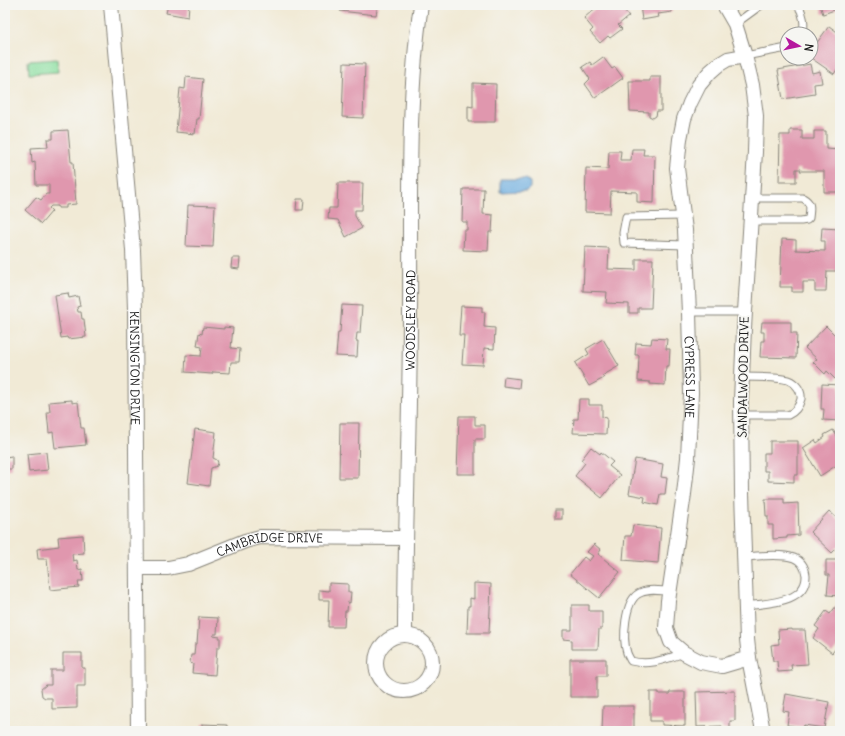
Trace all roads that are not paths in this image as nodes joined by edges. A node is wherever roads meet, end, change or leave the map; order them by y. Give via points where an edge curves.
1 (111, 5) edge
2 (422, 5) edge
3 (724, 5) edge
4 (761, 5) edge
5 (798, 5) edge
6 (735, 24) junction
7 (804, 26) edge
8 (779, 50) edge
9 (746, 56) junction
10 (752, 198) junction
11 (683, 216) junction
12 (751, 221) junction
13 (685, 244) junction
14 (689, 312) junction
15 (744, 312) junction
16 (742, 377) junction
17 (742, 415) junction
18 (405, 538) junction
19 (745, 557) junction
20 (137, 568) junction
21 (670, 591) junction
22 (747, 606) junction
23 (405, 635) dead end
24 (684, 653) junction
25 (749, 658) junction
26 (138, 731) edge
27 (763, 731) edge

1 - 20 street, KENSINGTON DRIVE via 134,278
2 - 18 street, WOODSLEY ROAD via 413,87 411,140 410,349
3 - 6 street, SANDALWOOD DRIVE
4 - 6 lane
5 - 7 lane via 802,11
6 - 9 street, SANDALWOOD DRIVE
8 - 9 lane
9 - 10 street, SANDALWOOD DRIVE via 756,116
9 - 11 street, CYPRESS LANE via 728,59 718,64 699,85 690,103 684,119 677,156
10 - 12 street, SANDALWOOD DRIVE
10 - 12 lane via 803,198 810,204 807,220
11 - 13 street, CYPRESS LANE
11 - 13 lane via 626,217 623,233 624,243
12 - 15 street, SANDALWOOD DRIVE
13 - 14 street, CYPRESS LANE
14 - 15 lane
14 - 21 street, CYPRESS LANE via 691,393 688,458
15 - 16 street, SANDALWOOD DRIVE
16 - 17 street, SANDALWOOD DRIVE
16 - 17 lane via 787,379 795,384 801,396 794,413 788,416
17 - 19 street, SANDALWOOD DRIVE
18 - 20 street, CAMBRIDGE DRIVE via 260,537 188,564 168,568
18 - 23 street, WOODSLEY ROAD
19 - 22 street, SANDALWOOD DRIVE
19 - 22 lane via 796,558 805,568 806,576 804,588 798,593 782,601
20 - 26 street, KENSINGTON DRIVE
21 - 24 street, CYPRESS LANE via 666,628 672,642
21 - 24 lane via 649,590 639,593 632,599 628,609 625,635 626,653 631,661 649,663
22 - 25 street, SANDALWOOD DRIVE
24 - 25 street, CYPRESS LANE via 701,662 715,665 728,665
25 - 27 street, SANDALWOOD DRIVE

